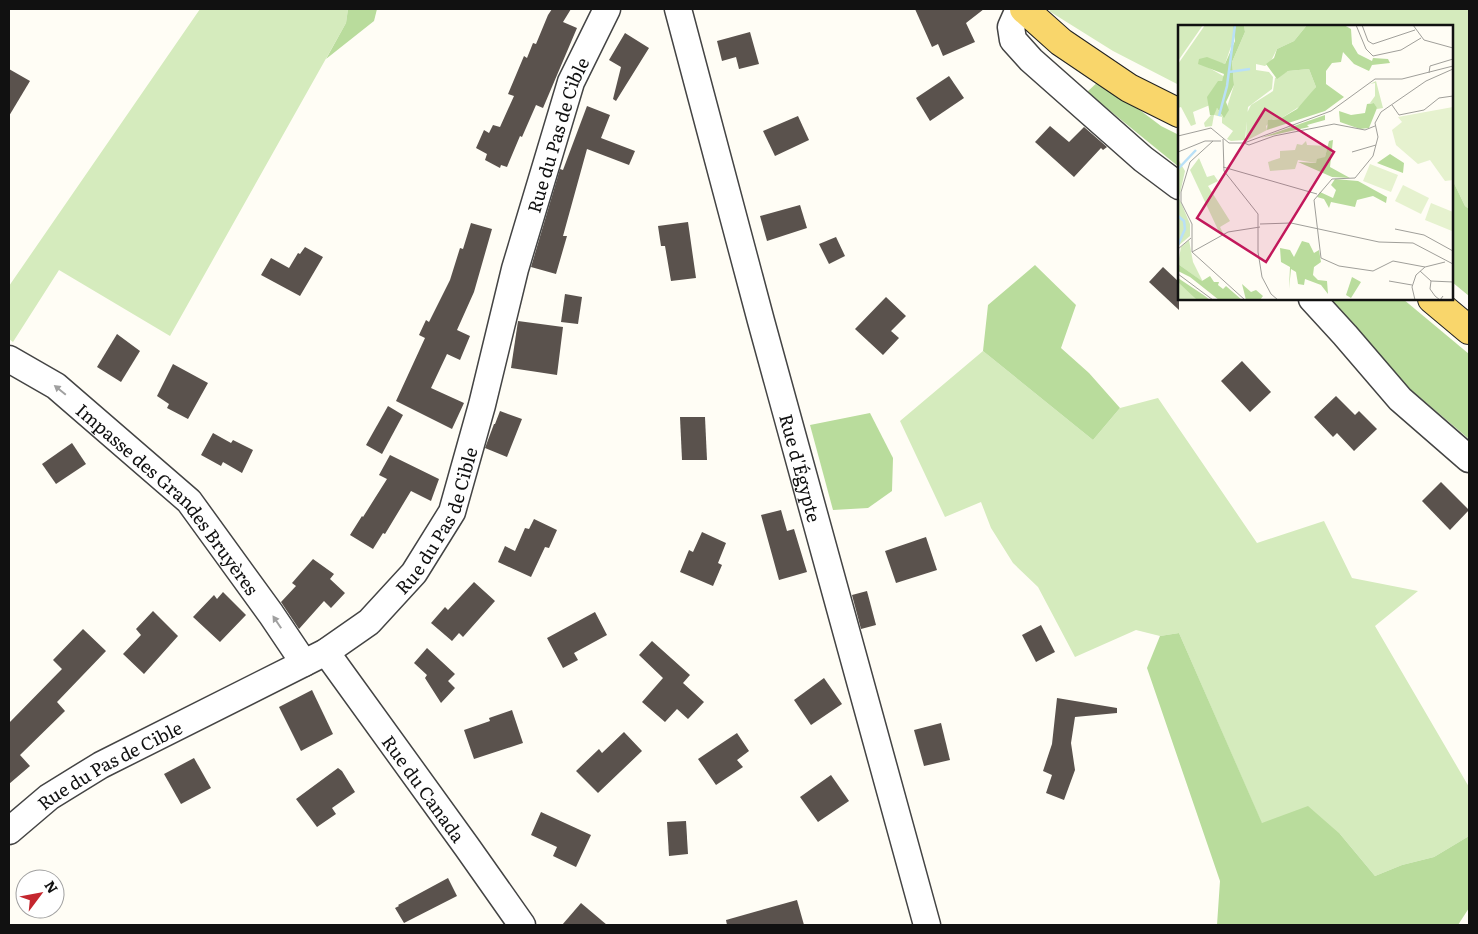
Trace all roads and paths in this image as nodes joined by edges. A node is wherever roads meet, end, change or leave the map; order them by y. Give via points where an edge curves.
1 (607, 9) edge
2 (678, 9) edge
3 (1018, 9) edge
4 (1024, 9) edge
5 (1178, 112) edge
6 (1178, 185) edge
7 (1313, 300) edge
8 (1433, 300) edge
9 (1469, 330) edge
10 (9, 359) edge
11 (1469, 459) edge
12 (315, 657) junction
13 (9, 831) edge
14 (522, 925) edge
15 (927, 925) edge

1 - 12 street, Rue du Pas de Cible via 571,82 515,269 452,512 414,572 369,622
2 - 15 street, Rue d'Égypte
3 - 6 street via 1011,27 1013,40 1031,60 1143,159
4 - 5 main road via 1061,42 1129,88
7 - 11 street via 1400,399
8 - 9 main road
12 -> 10 street, Impasse des Grandes Bruyères via 271,614 188,501 56,386
12 - 13 street, Rue du Pas de Cible via 101,765 49,797
12 - 14 street, Rue du Canada via 467,847

